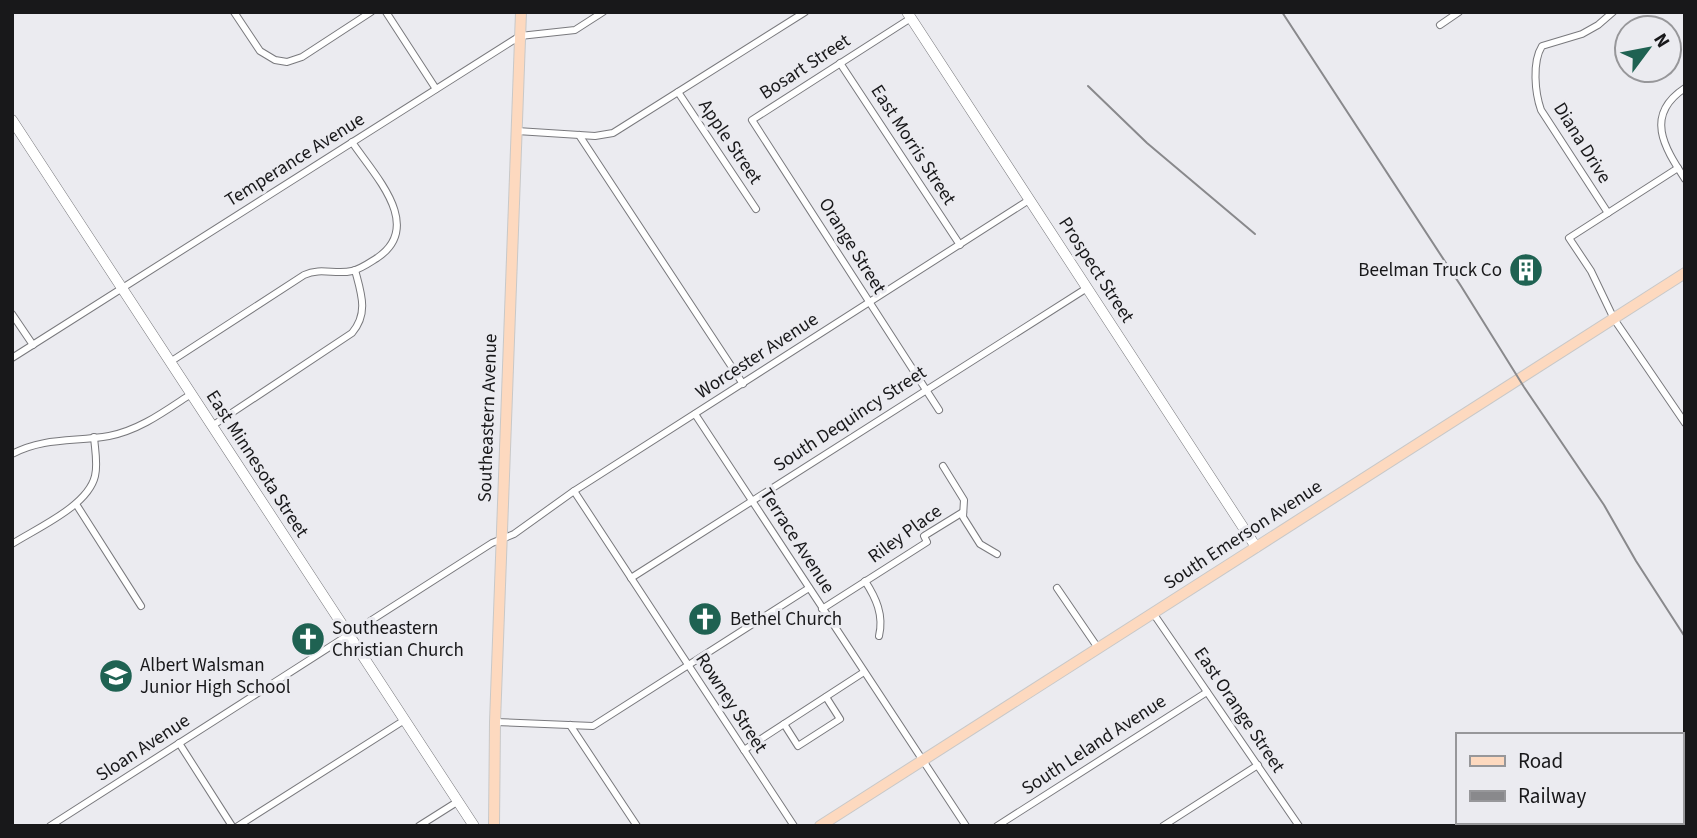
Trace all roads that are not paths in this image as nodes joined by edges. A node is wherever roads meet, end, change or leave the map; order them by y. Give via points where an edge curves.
1 (371, 12) edge
2 (386, 12) edge
3 (521, 12) edge
4 (603, 12) edge
5 (805, 12) edge
6 (1460, 12) edge
7 (1612, 12) edge
8 (237, 13) edge
9 (909, 15) edge
10 (1440, 25) dead end
11 (520, 36) junction
12 (840, 63) junction
13 (1685, 88) edge
14 (436, 89) junction
15 (678, 92) junction
16 (12, 120) edge
17 (752, 120) joint
18 (517, 131) junction
19 (579, 135) junction
20 (352, 142) junction
21 (1678, 167) junction
22 (1685, 179) edge
23 (1029, 200) junction
24 (756, 209) dead end
25 (1608, 213) junction
26 (960, 245) junction
27 (355, 270) junction
28 (1685, 273) edge
29 (1087, 288) junction
30 (122, 289) junction
31 (870, 302) junction
32 (12, 314) edge
33 (1614, 319) junction
34 (33, 345) junction
35 (12, 358) edge
36 (170, 362) junction
37 (743, 384) junction
38 (926, 390) junction
39 (191, 394) junction
40 (939, 410) dead end
41 (695, 414) junction
42 (1685, 423) edge
43 (212, 426) junction
44 (94, 437) junction
45 (12, 453) edge
46 (943, 466) dead end
47 (574, 491) junction
48 (752, 501) junction
49 (76, 504) junction
50 (963, 512) junction
51 (501, 539) junction
52 (12, 544) edge
53 (1256, 547) junction
54 (997, 554) dead end
55 (631, 578) junction
56 (865, 581) junction
57 (809, 588) junction
58 (1057, 588) dead end
59 (141, 606) dead end
60 (822, 608) junction
61 (1153, 613) junction
62 (881, 628) junction
63 (889, 630) dead end
64 (348, 635) junction
65 (879, 636) dead end
66 (1098, 648) junction
67 (688, 665) junction
68 (864, 672) junction
69 (1207, 692) junction
70 (826, 697) junction
71 (403, 720) junction
72 (495, 722) junction
73 (784, 724) junction
74 (570, 725) junction
75 (178, 743) junction
76 (744, 750) junction
77 (922, 761) junction
78 (1258, 765) junction
79 (457, 802) junction
80 (50, 826) edge
81 (232, 826) edge
82 (238, 826) edge
83 (419, 826) edge
84 (474, 826) edge
85 (494, 826) edge
86 (637, 826) edge
87 (793, 826) edge
88 (820, 826) edge
89 (966, 826) edge
90 (997, 826) edge
91 (1163, 826) edge
92 (1299, 826) edge

1 - 8 street via 300,58 281,61 260,51
2 - 14 street
3 - 11 main road, Southeastern Avenue
4 - 11 street, Temperance Avenue via 575,30
5 - 15 street
6 - 10 street
7 - 25 street, Diana Drive via 1582,34 1541,47 1536,61 1541,110
9 - 12 street, Bosart Street
9 - 23 street, Prospect Street
11 - 14 street, Temperance Avenue
11 - 18 main road, Southeastern Avenue
12 - 17 street, Bosart Street
12 - 26 street, East Morris Street
13 - 21 street via 1670,101 1661,122 1664,145
14 - 20 street, Temperance Avenue
15 - 19 street via 613,133
15 - 24 street, Apple Street
16 - 30 street, East Minnesota Street
17 - 31 street, Orange Street
18 - 19 street
18 - 51 main road, Southeastern Avenue
19 - 37 street
20 - 27 street via 396,210 398,223 384,253
20 - 30 street, Temperance Avenue
21 - 22 street
21 - 25 street
23 - 26 street, Worcester Avenue
23 - 29 street, Prospect Street
25 - 33 street via 1569,238
26 - 31 street, Worcester Avenue
27 - 36 street via 307,273
27 - 43 street via 364,307 352,333
28 - 33 main road, South Emerson Avenue
29 - 38 street, South Dequincy Street
29 - 53 street, Prospect Street
30 - 34 street, Temperance Avenue
30 - 36 street, East Minnesota Street
31 - 37 street, Worcester Avenue
31 - 38 street, Orange Street
32 - 34 street
33 - 42 street
33 - 53 main road, South Emerson Avenue
34 - 35 street, Temperance Avenue
36 - 39 street, East Minnesota Street
37 - 41 street, Worcester Avenue
38 - 40 street, Orange Street
38 - 48 street, South Dequincy Street
39 - 43 street, East Minnesota Street
39 - 44 street via 137,427
41 - 47 street, Worcester Avenue
41 - 48 street, Terrace Avenue
43 - 64 street, East Minnesota Street
44 - 45 street via 44,442
44 - 49 street via 95,476
46 - 50 street, Riley Place via 964,500
47 - 51 street, Worcester Avenue
47 - 55 street, Rowney Street
48 - 55 street, South Dequincy Street
48 - 57 street, Terrace Avenue
49 - 52 street
49 - 59 street
50 - 54 street, Riley Place via 978,541
50 - 56 street, Riley Place via 923,537 927,542
51 - 64 street, Sloan Avenue
51 - 72 main road, Southeastern Avenue
53 - 61 main road, South Emerson Avenue
55 - 67 street, Rowney Street
56 - 60 street, Riley Place
56 - 62 street, Riley Place via 878,603
57 - 60 street, Terrace Avenue
57 - 67 street
58 - 66 street
60 - 68 street, Terrace Avenue
61 - 66 main road, South Emerson Avenue
61 - 69 street, East Orange Street
62 - 63 street
62 - 65 street, Riley Place
64 - 71 street, East Minnesota Street
64 - 75 street, Sloan Avenue
66 - 77 main road, South Emerson Avenue
67 - 74 street via 593,726
67 - 76 street, Rowney Street
68 - 70 street
68 - 77 street, Terrace Avenue
69 - 78 street, East Orange Street
69 - 90 street, South Leland Avenue
70 - 73 street
70 - 73 street via 840,719 798,746
71 - 79 street, East Minnesota Street
71 - 82 street
72 - 74 street
72 - 85 main road, Southeastern Avenue
73 - 76 street
74 - 86 street
75 - 80 street, Sloan Avenue
75 - 81 street
76 - 87 street, Rowney Street
77 - 88 main road, South Emerson Avenue
77 - 89 street, Terrace Avenue
78 - 91 street
78 - 92 street, East Orange Street
79 - 83 street
79 - 84 street, East Minnesota Street

